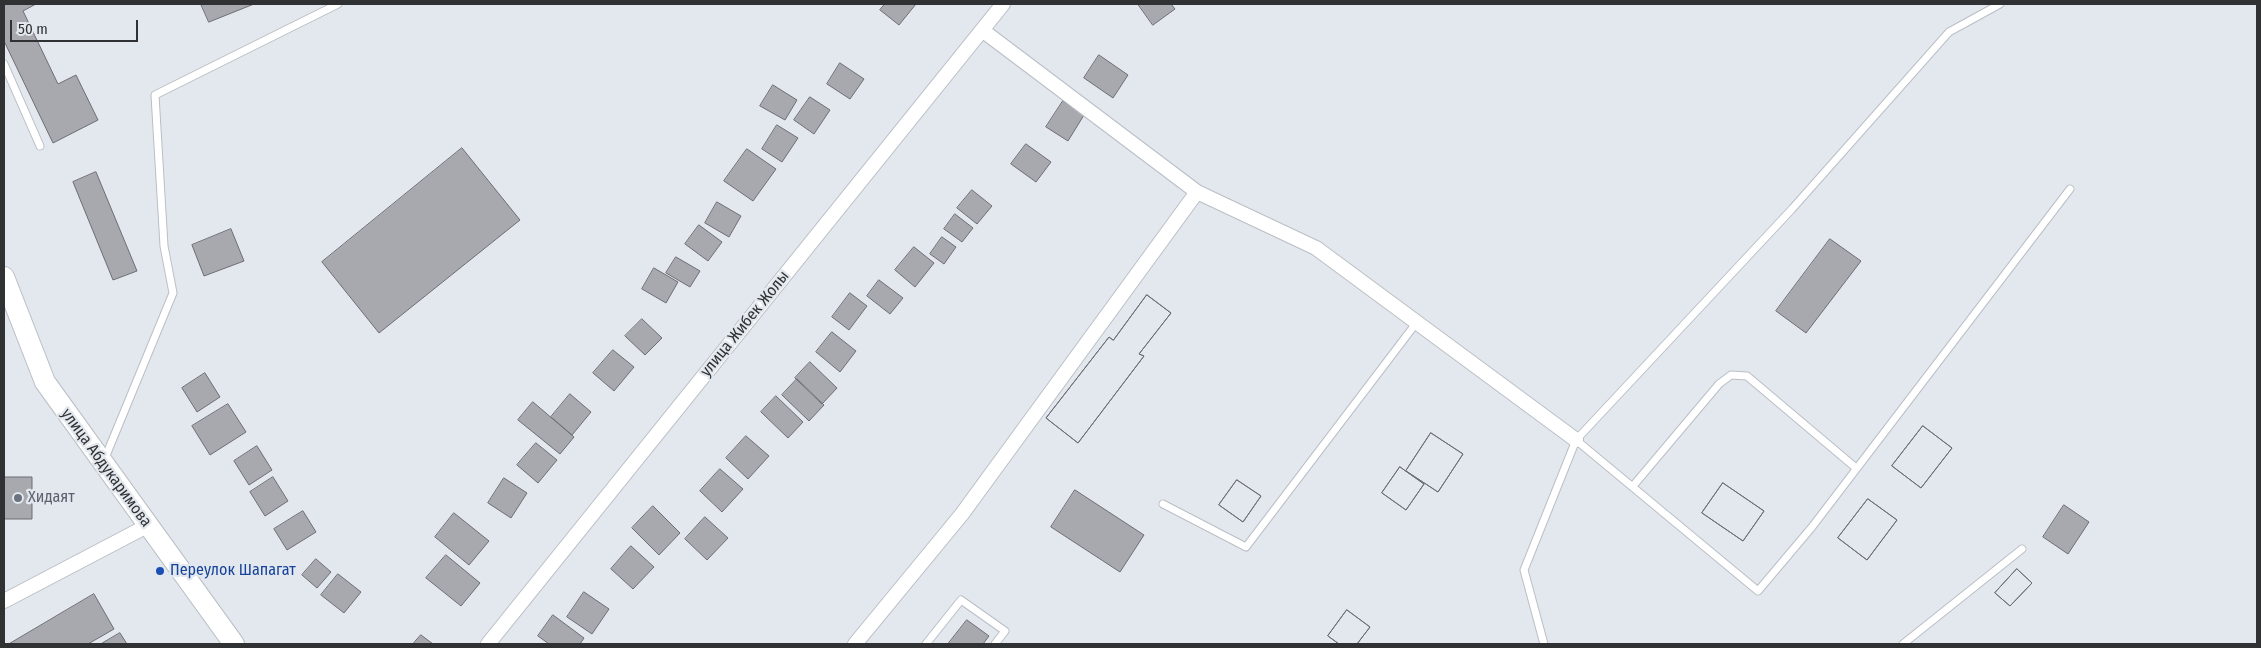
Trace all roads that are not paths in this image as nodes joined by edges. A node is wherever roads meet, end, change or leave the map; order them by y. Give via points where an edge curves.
1 (338, 4) edge
2 (1003, 4) edge
3 (2000, 4) edge
4 (982, 30) junction
5 (4, 64) edge
6 (40, 146) dead end
7 (2070, 188) dead end
8 (1197, 192) junction
9 (4, 278) edge
10 (1417, 321) junction
11 (1576, 440) junction
12 (103, 463) junction
13 (1856, 468) junction
14 (1633, 486) junction
15 (1163, 504) dead end
16 (147, 526) junction
17 (2022, 549) dead end
18 (4, 601) edge
19 (234, 644) edge
20 (488, 644) edge
21 (855, 644) edge
22 (926, 644) edge
23 (995, 644) edge
24 (1544, 644) edge
25 (1903, 644) edge

1 - 12 lane via 155,95 164,246 173,293
2 - 4 street, улица Жибек Жолы
3 - 11 lane via 1949,32 1792,209
4 - 8 street
4 - 20 street, улица Жибек Жолы
5 - 6 lane
7 - 13 lane
8 - 10 street via 1316,248
8 - 21 street via 962,514
9 - 12 main road, улица Абдукаримова via 45,382
10 - 11 street
10 - 15 lane via 1246,547
11 - 14 lane
11 - 24 lane via 1524,570
12 - 16 main road, улица Абдукаримова
13 - 14 lane via 1747,376 1731,375 1719,384
13 - 14 lane via 1758,591
16 - 18 street
16 - 19 main road, улица Абдукаримова
17 - 25 lane
22 - 23 lane via 961,600 1005,631

